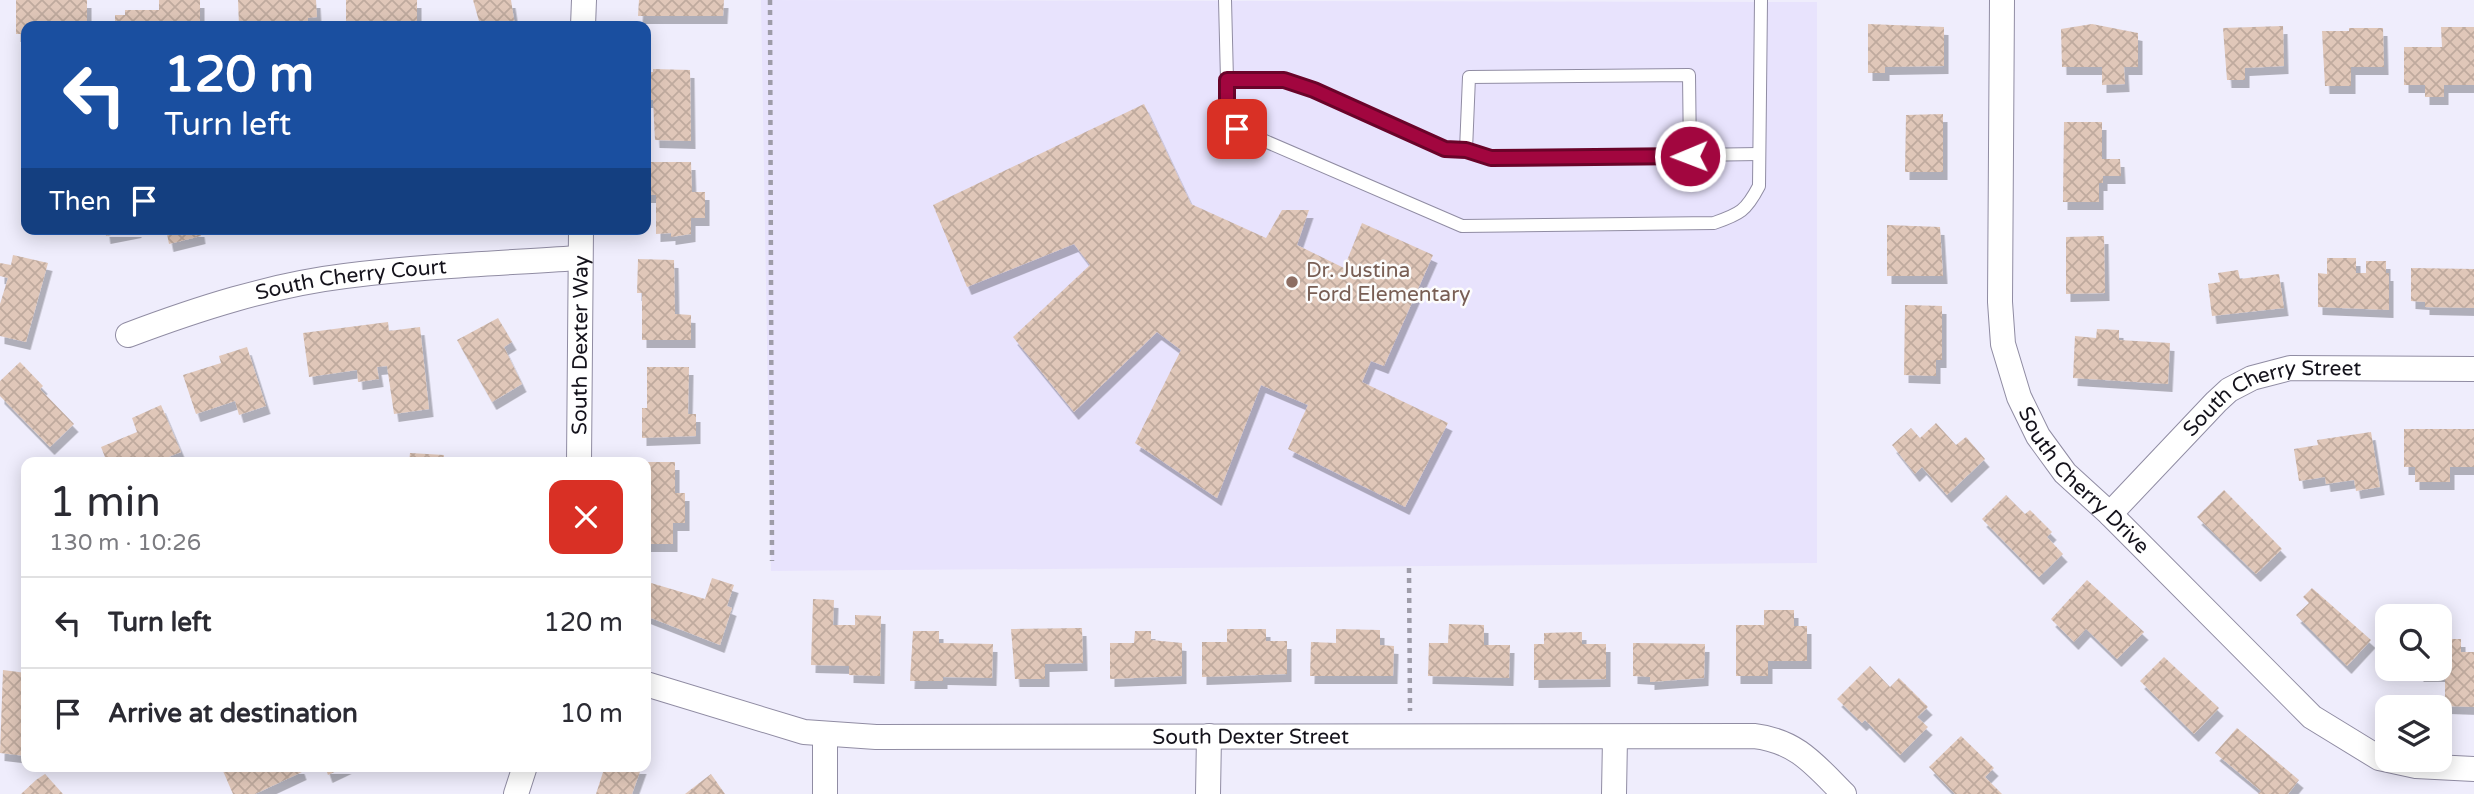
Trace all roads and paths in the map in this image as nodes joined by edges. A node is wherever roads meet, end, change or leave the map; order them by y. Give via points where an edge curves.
1 (584, 0) edge
2 (770, 0) edge
3 (1225, 0) edge
4 (1761, 0) edge
5 (2002, 0) edge
6 (583, 21) edge
7 (1227, 80) junction
8 (1466, 150) junction
9 (1759, 154) junction
10 (1690, 156) junction
11 (581, 235) edge
12 (580, 258) junction
13 (128, 335) dead end
14 (2474, 369) edge
15 (579, 457) edge
16 (2110, 514) junction
17 (772, 561) dead end
18 (1409, 568) dead end
19 (651, 686) edge
20 (825, 734) junction
21 (1209, 736) junction
22 (1410, 737) junction
23 (1615, 738) junction
24 (2474, 769) edge
25 (523, 772) edge
26 (516, 794) edge
27 (825, 794) edge
28 (1208, 794) edge
29 (1614, 794) edge
30 (1844, 794) edge

1 - 6 street
2 - 17 path
3 - 7 lane
4 - 9 lane
5 - 16 street, South Cherry Drive via 2003,344 2019,397 2038,436 2064,473
7 - 8 lane via 1284,80 1445,149
7 - 9 lane via 1227,109 1237,129 1462,226 1714,223 1748,207 1759,186
8 - 10 lane via 1491,158
8 - 10 lane via 1469,77 1689,75
9 - 10 lane
11 - 12 street, South Dexter Way
12 - 13 street, South Cherry Court via 343,276 181,314
12 - 15 street, South Dexter Way
14 - 16 street, South Cherry Street via 2290,368 2252,378 2216,402
16 - 24 street, South Cherry Drive via 2312,717 2379,758
18 - 22 path
19 - 20 street, South Dexter Street via 767,722
20 - 21 street, South Dexter Street
20 - 27 street
21 - 22 street, South Dexter Street
21 - 28 street
22 - 23 street, South Dexter Street
23 - 29 street
23 - 30 street, South Dexter Street via 1779,739 1804,755
25 - 26 street

